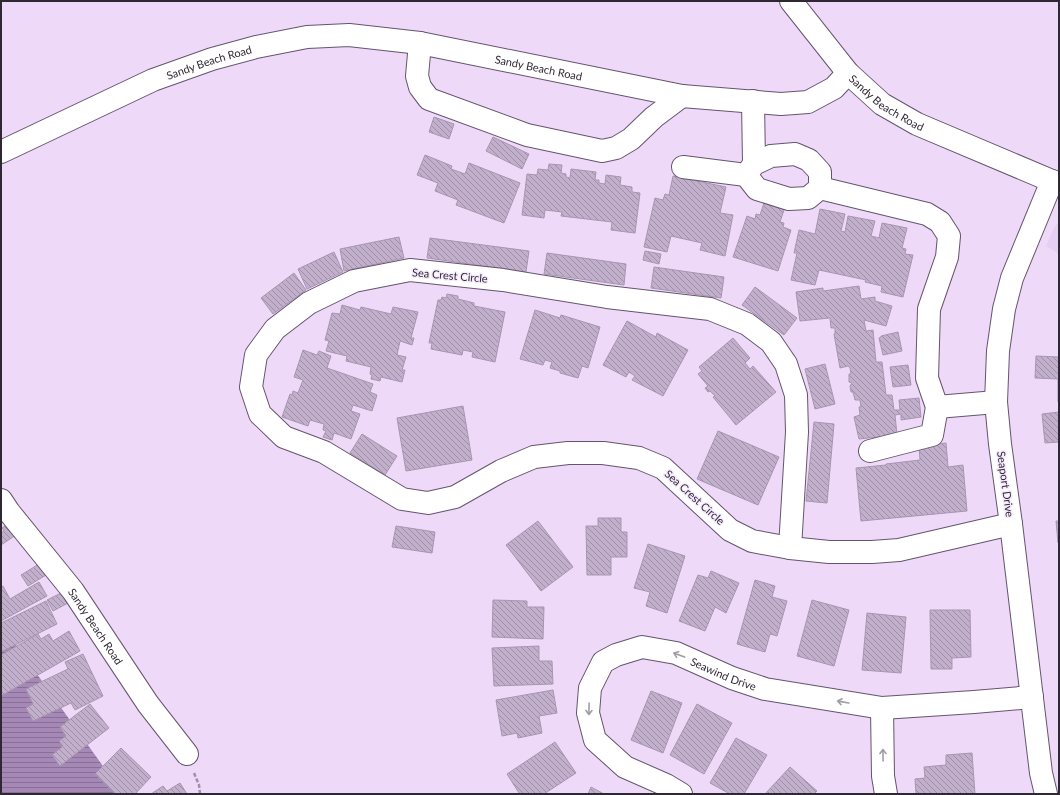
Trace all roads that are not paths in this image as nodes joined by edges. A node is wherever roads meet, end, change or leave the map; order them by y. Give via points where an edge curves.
1 (791, 1) edge
2 (420, 43) junction
3 (848, 73) junction
4 (682, 96) junction
5 (753, 101) junction
6 (1, 152) edge
7 (683, 167) dead end
8 (750, 170) junction
9 (1055, 182) edge
10 (820, 188) junction
11 (996, 402) junction
12 (937, 407) junction
13 (870, 451) dead end
14 (1, 500) edge
15 (1012, 524) junction
16 (790, 548) junction
17 (1032, 697) junction
18 (882, 708) junction
19 (187, 754) dead end
20 (681, 794) edge
21 (886, 794) edge
22 (1046, 794) edge

1 - 3 street
2 - 4 street, Sandy Beach Road
2 - 4 street via 416,76 429,99 527,135 602,151 616,148 631,139
2 - 6 street, Sandy Beach Road via 349,35 308,37 249,49 153,80
3 - 5 street, Sandy Beach Road via 834,88 808,102 781,104
3 - 9 street, Sandy Beach Road via 882,104 917,124
4 - 5 street, Sandy Beach Road
5 - 8 street
7 - 8 street
8 - 10 street via 757,190 789,199 808,198
8 - 10 street via 771,156 795,154 809,160 820,172
9 - 11 street, Seaport Drive via 1012,278 998,351
10 - 12 street via 927,214 940,222 949,236 948,257 929,309 927,378
11 - 12 street
11 - 15 street, Seaport Drive
12 - 13 street via 932,435
14 - 19 street, Sandy Beach Road via 73,591 148,704
15 - 16 street, Sea Crest Circle via 899,550 829,552
15 - 17 street, Seaport Drive
16 - 16 street, Sea Crest Circle via 752,541 730,530 663,468 639,458 603,453 534,456 501,470 455,497 428,503 402,498 324,452 284,437 260,414 251,387 256,355 275,329 309,303 354,281 410,270 503,280 607,297 710,309 747,324 771,342 786,364 796,395 797,432
17 - 18 street, Seawind Drive
17 - 22 street, Seaport Drive
18 -> 20 street, Seawind Drive via 765,689 732,678 676,653 642,647 602,662 590,688 588,713 595,740 625,767
21 -> 18 street via 883,776

